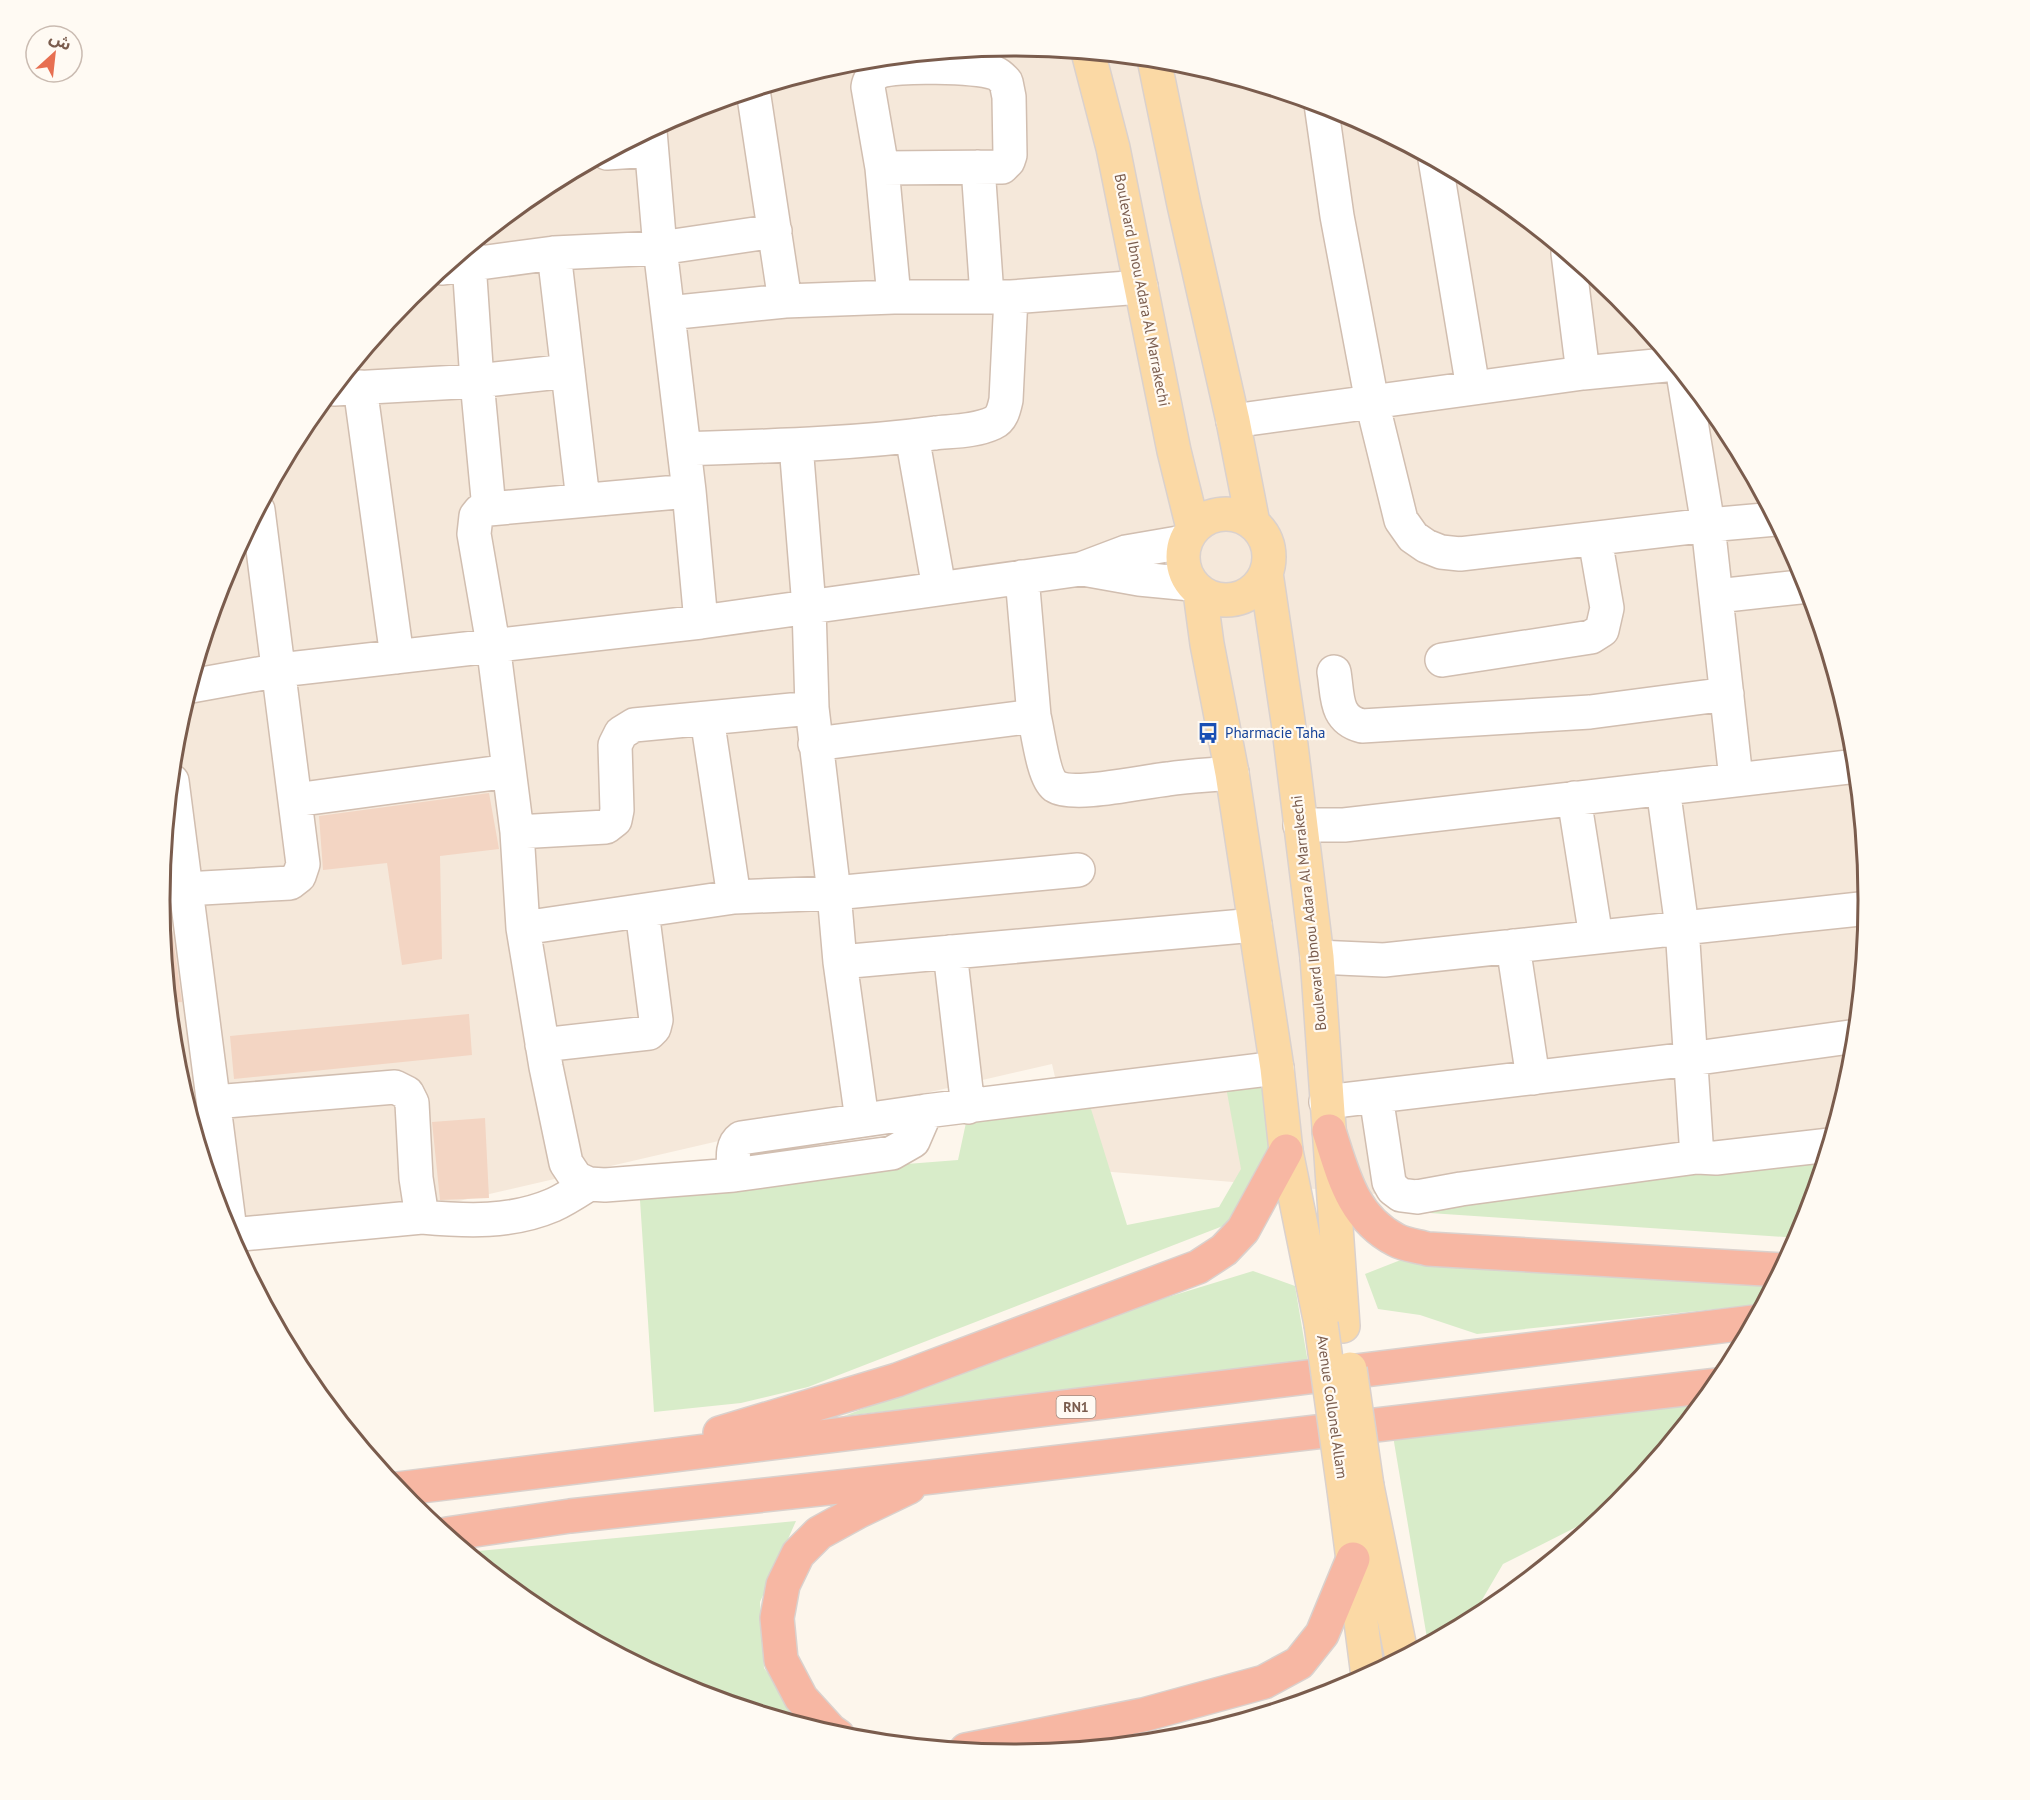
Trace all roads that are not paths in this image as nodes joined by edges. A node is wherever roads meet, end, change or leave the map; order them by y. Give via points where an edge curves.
1 (1090, 59) edge
2 (1156, 68) edge
3 (754, 97) edge
4 (1322, 114) edge
5 (650, 140) edge
6 (978, 166) junction
7 (882, 168) junction
8 (1437, 169) edge
9 (775, 231) junction
10 (660, 248) junction
11 (554, 254) junction
12 (464, 260) edge
13 (461, 262) edge
14 (1569, 263) edge
15 (1141, 286) junction
16 (894, 297) junction
17 (999, 297) junction
18 (785, 301) junction
19 (668, 313) junction
20 (1668, 365) edge
21 (568, 371) junction
22 (1583, 373) junction
23 (477, 381) junction
24 (1685, 386) edge
25 (347, 388) edge
26 (1473, 388) junction
27 (1372, 402) junction
28 (1233, 421) junction
29 (912, 436) junction
30 (796, 445) junction
31 (684, 449) junction
32 (689, 491) junction
33 (583, 500) junction
34 (489, 509) junction
35 (1769, 520) edge
36 (260, 523) edge
37 (1253, 523) junction
38 (1708, 525) junction
39 (1189, 535) junction
40 (1595, 539) junction
41 (1081, 569) junction
42 (1266, 573) junction
43 (1022, 577) junction
44 (1799, 587) edge
45 (939, 588) junction
46 (1196, 588) junction
47 (1717, 596) junction
48 (809, 607) junction
49 (701, 621) junction
50 (493, 644) junction
51 (398, 657) junction
52 (1442, 660) dead end
53 (280, 670) junction
54 (1334, 672) dead end
55 (198, 685) edge
56 (1727, 694) junction
57 (812, 708) junction
58 (1034, 716) junction
59 (707, 718) junction
60 (815, 744) junction
61 (1848, 767) edge
62 (509, 771) junction
63 (1232, 773) junction
64 (1736, 780) junction
65 (1663, 788) junction
66 (1574, 798) junction
67 (295, 800) junction
68 (176, 811) edge
69 (1300, 825) junction
70 (517, 832) junction
71 (1078, 870) dead end
72 (185, 889) junction
73 (834, 892) junction
74 (734, 897) junction
75 (1859, 909) edge
76 (642, 911) junction
77 (1255, 925) junction
78 (1682, 927) junction
79 (524, 928) junction
80 (1596, 937) junction
81 (1513, 946) junction
82 (950, 952) junction
83 (1317, 957) junction
84 (840, 962) junction
85 (1848, 1037) edge
86 (542, 1045) junction
87 (1690, 1059) junction
88 (1277, 1068) junction
89 (1533, 1078) junction
90 (1377, 1096) junction
91 (214, 1102) junction
92 (968, 1107) junction
93 (926, 1111) junction
94 (1327, 1117) junction
95 (862, 1120) junction
96 (1823, 1146) edge
97 (1286, 1151) junction
98 (1697, 1157) junction
99 (734, 1175) junction
100 (589, 1184) junction
101 (227, 1201) edge
102 (422, 1217) junction
103 (240, 1235) edge
104 (1774, 1270) edge
105 (1745, 1323) edge
106 (1332, 1325) junction
107 (1704, 1387) edge
108 (574, 1467) junction
109 (931, 1477) junction
110 (409, 1488) edge
111 (1355, 1488) junction
112 (456, 1533) edge
113 (1353, 1559) junction
114 (1400, 1651) edge
115 (1367, 1667) edge
116 (823, 1722) edge
117 (998, 1744) edge

1 - 15 main road, Boulevard Ibnou Adara Al Marrakechi via 1113,148
2 - 28 main road
3 - 9 street
4 - 27 street
5 - 10 street
6 - 7 street
6 - 7 street via 1002,166 1008,161 1006,82 995,73 894,68 878,72 869,79 868,87
6 - 17 street
7 - 16 street
8 - 26 street
9 - 10 street
9 - 18 street
10 - 11 street
10 - 19 street
11 - 12 street
11 - 21 street
13 - 23 street
14 - 22 street
15 - 17 street
15 - 39 main road, Boulevard Ibnou Adara Al Marrakechi
16 - 17 street
16 - 18 street
17 - 29 street via 1008,382 1003,413 996,422 981,427
18 - 19 street
19 - 31 street
20 - 22 street
21 - 23 street
21 - 33 street
22 - 26 street
23 - 25 street
23 - 34 street
24 - 38 street
25 - 51 street
26 - 27 street
27 - 28 street
27 - 40 street via 1401,520 1413,537 1426,546 1460,554
28 - 37 main road
29 - 30 street
29 - 45 street
30 - 31 street
30 - 48 street
31 - 32 street
32 - 33 street
32 - 49 street
33 - 34 street
34 - 50 street via 476,516 474,534
35 - 38 street
36 - 53 street
37 - 39 main road via 1238,515 1222,513 1206,518
37 - 42 main road via 1268,546
38 - 40 street
38 - 47 street
39 - 41 street
39 - 46 main road via 1182,557 1185,571
40 - 52 street via 1607,608 1602,630 1591,637
41 - 43 street
41 - 46 street
42 - 46 main road via 1245,596 1230,600 1214,599
42 - 69 main road, Boulevard Ibnou Adara Al Marrakechi
43 - 45 street
43 - 58 street
44 - 47 street
45 - 48 street
46 - 63 main road
47 - 56 street
48 - 49 street
48 - 57 street
49 - 50 street
50 - 51 street
50 - 62 street
51 - 53 street
53 - 55 street
53 - 67 street
54 - 56 street via 1339,708 1345,719 1362,726 1590,712
56 - 64 street
57 - 59 street
57 - 60 street
58 - 60 street
58 - 63 street via 1048,777 1055,786 1097,789
59 - 70 street via 634,725 621,733 615,745 617,810 615,820 606,828
59 - 74 street
60 - 73 street
61 - 64 street
62 - 67 street
62 - 70 street
63 - 77 main road
64 - 65 street
65 - 66 street
65 - 78 street
66 - 69 street via 1344,825
66 - 80 street
67 - 72 street via 303,864 290,883
68 - 72 street
69 - 83 main road, Boulevard Ibnou Adara Al Marrakechi
70 - 79 street
71 - 73 street
72 - 91 street
73 - 74 street
73 - 84 street
74 - 76 street
75 - 78 street
76 - 79 street
76 - 86 street via 654,1028 649,1033
77 - 82 street
77 - 88 main road
78 - 80 street
78 - 87 street
79 - 86 street
80 - 81 street
81 - 83 street via 1384,960
81 - 89 street
82 - 84 street
82 - 92 street
83 - 94 main road, Boulevard Ibnou Adara Al Marrakechi
84 - 95 street
85 - 87 street
86 - 100 street via 566,1163 576,1178
87 - 89 street
87 - 98 street
88 - 92 street
88 - 97 main road
89 - 90 street
90 - 94 street
90 - 98 street via 1389,1182 1401,1195 1417,1197
91 - 101 street
91 - 102 street via 395,1087 407,1093 412,1103
92 - 93 street
93 - 95 street
93 - 99 street via 913,1141 892,1153
94 - 104 highway via 1348,1191 1368,1221 1397,1241 1428,1249
94 - 106 main road, Boulevard Ibnou Adara Al Marrakechi
95 - 99 street via 741,1138 733,1148
96 - 98 street
97 - 106 main road
97 - 108 highway via 1243,1230 1224,1250 1198,1267 877,1386 735,1430
99 - 100 street
100 - 102 street via 528,1214 468,1221
102 - 103 street
105 - 108 highway, RN1
106 - 111 main road, Avenue Collonel Allam, bridge
107 - 109 highway
108 - 110 highway, RN1
109 - 112 highway via 581,1514
109 - 116 highway via 819,1533 798,1554 783,1585 777,1618 781,1660 801,1698
111 - 113 main road
111 - 114 main road
113 - 115 main road
113 - 117 highway via 1322,1634 1299,1663 1264,1682 1143,1715

